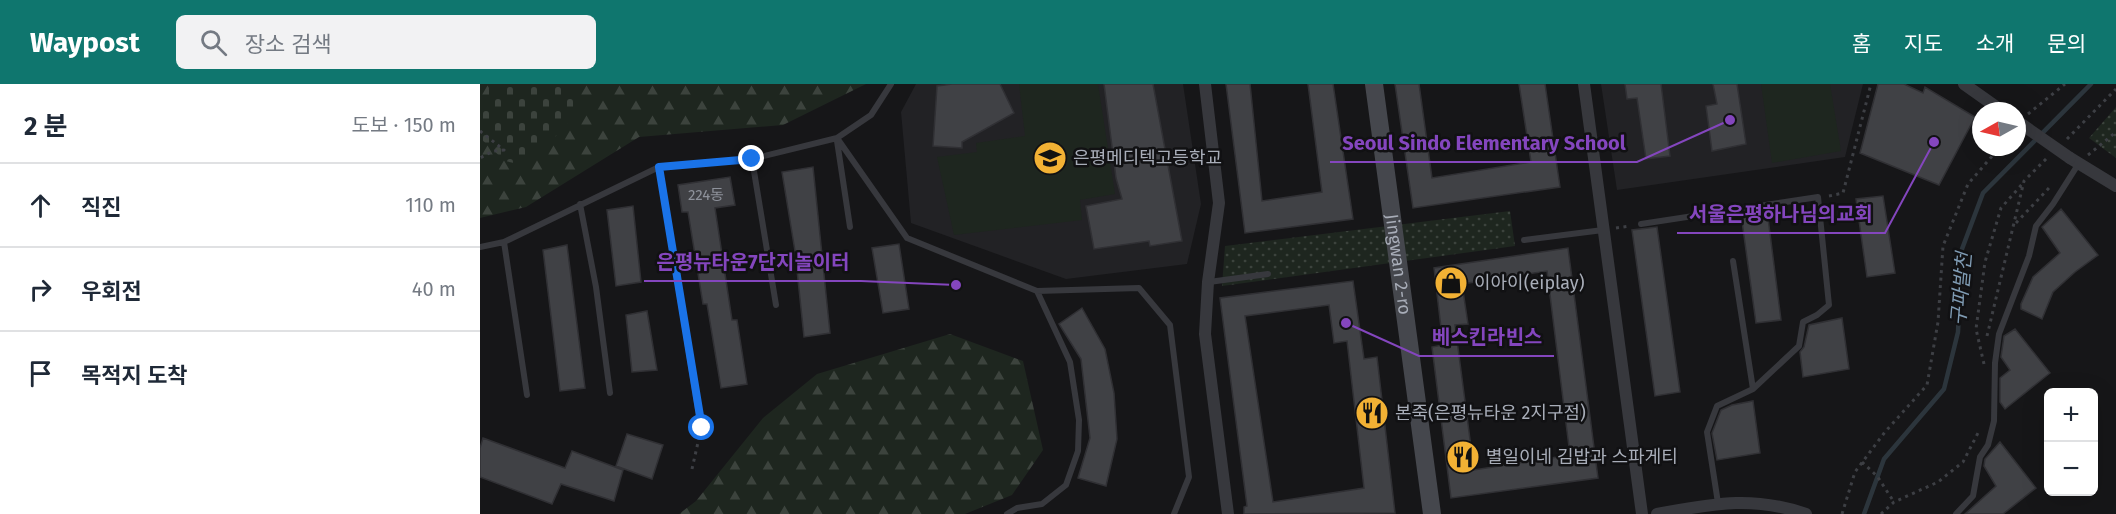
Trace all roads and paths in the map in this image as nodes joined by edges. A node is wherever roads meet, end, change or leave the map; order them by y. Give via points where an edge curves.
1 (891, 84) edge
2 (1205, 84) edge
3 (1374, 84) edge
4 (1584, 84) edge
5 (1871, 84) edge
6 (1964, 84) edge
7 (2065, 84) edge
8 (1989, 102) edge
9 (2026, 116) edge
10 (2026, 125) edge
11 (480, 131) edge
12 (2116, 132) edge
13 (837, 138) junction
14 (1992, 156) edge
15 (480, 158) edge
16 (752, 159) junction
17 (2079, 159) junction
18 (659, 167) junction
19 (2024, 181) dead end
20 (2055, 181) dead end
21 (2116, 186) edge
22 (1818, 197) junction
23 (580, 204) junction
24 (2016, 223) dead end
25 (1641, 224) joint
26 (850, 227) dead end
27 (1609, 229) junction
28 (1524, 240) dead end
29 (504, 242) junction
30 (480, 247) edge
31 (1733, 261) dead end
32 (1268, 274) dead end
33 (1208, 282) junction
34 (1036, 291) junction
35 (776, 305) dead end
36 (1985, 369) dead end
37 (1753, 389) junction
38 (610, 393) dead end
39 (527, 395) dead end
40 (702, 428) joint
41 (1862, 462) junction
42 (692, 469) dead end
43 (1894, 502) dead end
44 (1718, 503) junction
45 (1007, 514) edge
46 (1174, 514) edge
47 (1228, 514) edge
48 (1432, 514) edge
49 (1642, 514) edge
50 (1657, 514) edge
51 (1806, 514) edge
52 (1842, 514) edge
53 (1956, 514) edge

1 - 13 lane via 871,115
2 - 33 street via 1219,203
3 - 48 street, Jingwan 2-ro
4 - 27 street
5 - 22 path via 1843,193
6 - 8 street
7 - 9 path
10 - 17 street, bridge
11 - 15 path via 504,150
12 - 17 path
13 - 16 lane
13 - 26 lane
13 - 34 lane via 907,238
14 - 41 path via 1968,184 1943,246 1938,322 1927,385
16 - 18 lane
16 - 35 lane
17 - 21 street
17 - 53 lane via 2036,226 2029,256 1999,333 1994,421 1988,445 1980,457 1973,496
18 - 23 lane
18 - 40 lane
19 - 36 path via 2001,208 1985,262 1976,329
20 - 24 path
22 - 25 lane
22 - 37 lane via 1829,304 1803,322 1799,346
23 - 29 lane
23 - 38 lane
25 - 27 path
27 - 28 lane
27 - 49 street
29 - 30 lane
29 - 39 lane
31 - 37 lane
32 - 33 lane
33 - 47 street via 1205,334
34 - 45 lane via 1070,362 1079,420 1078,451 1066,485 1042,504 1017,508
34 - 46 lane via 1139,288 1170,325 1189,477
37 - 44 lane via 1717,406 1707,432
40 - 42 path
41 - 43 path
41 - 52 path
44 - 50 street
44 - 51 street via 1748,501

